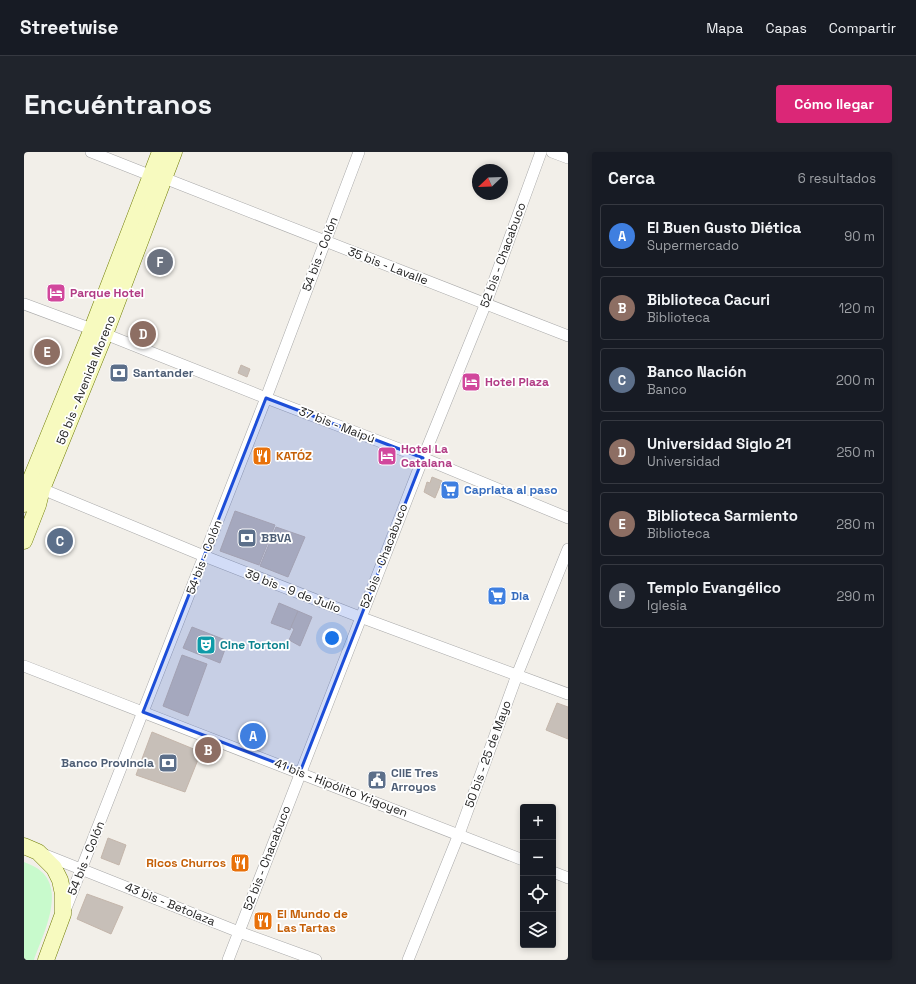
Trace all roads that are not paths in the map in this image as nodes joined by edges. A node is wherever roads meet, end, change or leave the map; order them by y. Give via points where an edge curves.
1 (91, 152) edge
2 (160, 152) edge
3 (174, 152) edge
4 (359, 152) edge
5 (541, 152) edge
6 (552, 152) edge
7 (568, 158) edge
8 (158, 177) junction
9 (325, 242) junction
10 (486, 303) junction
11 (24, 304) edge
12 (99, 331) junction
13 (568, 336) edge
14 (266, 398) junction
15 (423, 458) junction
16 (31, 487) edge
17 (24, 504) edge
18 (568, 518) edge
19 (24, 541) edge
20 (568, 549) edge
21 (204, 556) junction
22 (360, 617) junction
23 (24, 666) edge
24 (517, 675) junction
25 (568, 694) edge
26 (143, 712) junction
27 (300, 772) junction
28 (459, 834) junction
29 (31, 849) edge
30 (520, 859) edge
31 (82, 868) junction
32 (556, 873) edge
33 (568, 878) edge
34 (63, 914) junction
35 (239, 932) junction
36 (46, 960) edge
37 (228, 960) edge
38 (316, 960) edge
39 (408, 960) edge

1 - 8 street, 35 bis - Lavalle
2 - 8 main road, 56 bis - Avenida Moreno
3 - 8 main road, 56 bis - Avenida Moreno
4 - 9 street, 54 bis - Colón
5 - 10 street, 52 bis - Chacabuco
6 - 7 street
8 - 9 street, 35 bis - Lavalle
8 - 12 main road, 56 bis - Avenida Moreno
9 - 10 street, 35 bis - Lavalle
9 - 14 street, 54 bis - Colón
10 - 13 street, 35 bis - Lavalle
10 - 15 street, 52 bis - Chacabuco
11 - 12 street, 37 bis - Maipú
12 - 14 street, 37 bis - Maipú
12 - 16 main road, 56 bis - Avenida Moreno
14 - 15 street, 37 bis - Maipú
14 - 21 street, 54 bis - Colón
15 - 18 street, 37 bis - Maipú
15 - 22 street, 52 bis - Chacabuco
16 - 17 main road, 56 bis - Avenida Moreno
16 - 19 main road, 56 bis - Avenida Moreno via 38,505
16 - 21 street, 39 bis - 9 de Julio
20 - 24 street, 50 bis - 25 de Mayo
21 - 22 street, 39 bis - 9 de Julio
21 - 26 street, 54 bis - Colón
22 - 24 street, 39 bis - 9 de Julio
22 - 27 street, 52 bis - Chacabuco
23 - 26 street, 41 bis - Hipólito Yrigoyen
24 - 25 street, 39 bis - 9 de Julio
24 - 28 street, 50 bis - 25 de Mayo
26 - 27 street, 41 bis - Hipólito Yrigoyen
26 - 31 street, 54 bis - Colón
27 - 28 street, 41 bis - Hipólito Yrigoyen
27 - 35 street, 52 bis - Chacabuco
28 - 30 street, 41 bis - Hipólito Yrigoyen
28 - 39 street, 50 bis - 25 de Mayo
29 - 31 street, 43 bis - Betolaza
29 - 34 main road via 54,868 63,894
31 - 34 street, 54 bis - Colón
31 - 35 street, 43 bis - Betolaza
32 - 33 street
34 - 36 main road, 54 bis - Colón
35 - 37 street, 52 bis - Chacabuco
35 - 38 street, 43 bis - Betolaza

